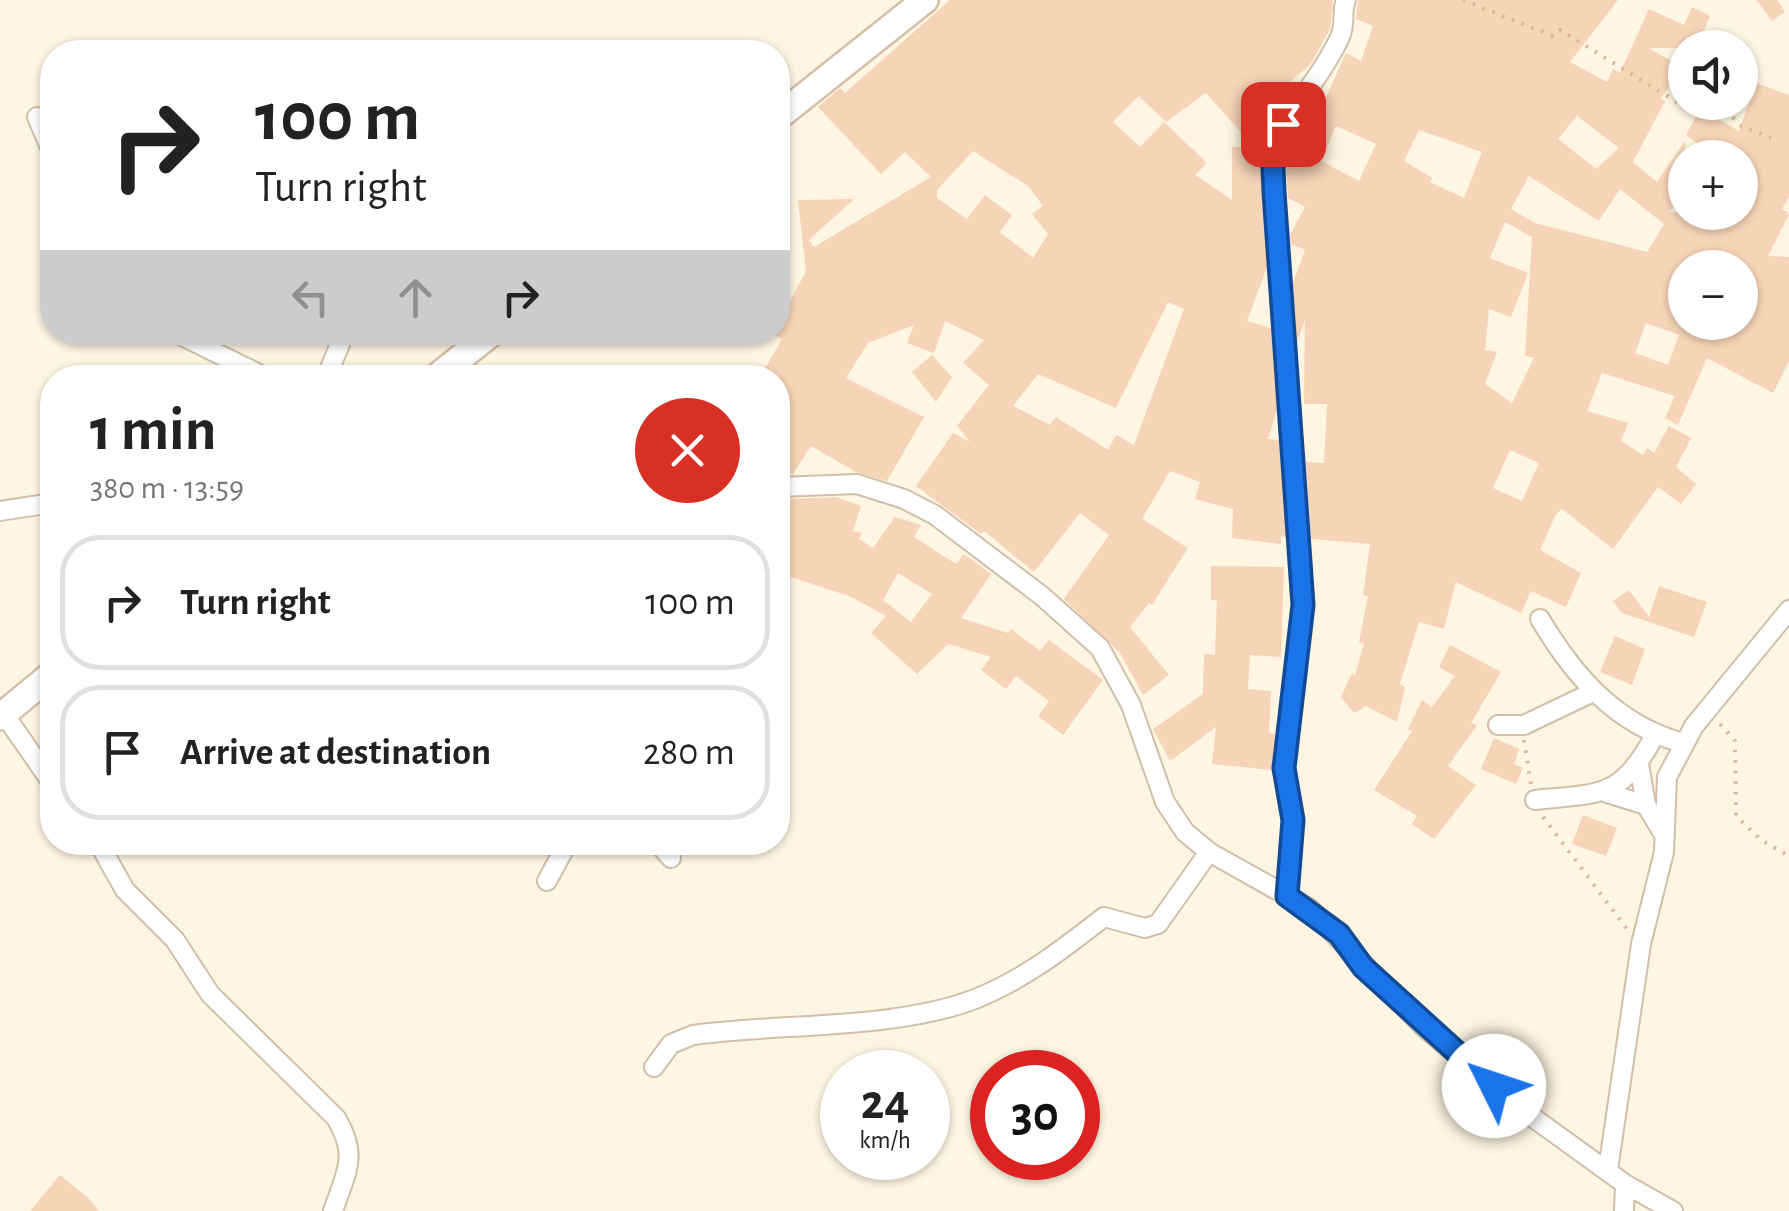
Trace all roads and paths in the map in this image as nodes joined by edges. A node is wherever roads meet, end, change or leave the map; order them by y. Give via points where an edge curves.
1 (925, 0) edge
2 (1346, 0) edge
3 (1463, 0) edge
4 (790, 107) edge
5 (37, 117) dead end
6 (40, 124) edge
7 (1779, 140) dead end
8 (200, 345) edge
9 (477, 345) edge
10 (241, 365) edge
11 (451, 365) edge
12 (790, 487) edge
13 (40, 505) edge
14 (0, 512) edge
15 (1789, 610) edge
16 (1540, 619) dead end
17 (40, 684) edge
18 (1593, 692) junction
19 (1712, 705) junction
20 (2, 716) edge
21 (1498, 725) dead end
22 (1524, 725) junction
23 (1655, 735) junction
24 (1683, 743) junction
25 (1640, 764) junction
26 (40, 767) edge
27 (1607, 793) junction
28 (1535, 800) junction
29 (1646, 804) junction
30 (1664, 834) junction
31 (1209, 852) junction
32 (105, 855) edge
33 (561, 855) edge
34 (669, 855) edge
35 (1789, 856) edge
36 (672, 858) dead end
37 (547, 881) dead end
38 (1287, 896) junction
39 (1641, 944) junction
40 (654, 1067) dead end
41 (1608, 1170) junction
42 (1625, 1184) junction
43 (334, 1211) edge
44 (1624, 1211) edge
45 (1673, 1211) edge

1 - 4 main road
2 - 38 street via 1342,34 1283,124 1273,168 1303,605 1284,768 1293,820
3 - 7 path via 1553,36 1560,30 1685,106 1727,110 1739,125
5 - 6 street
8 - 10 street
9 - 11 main road
12 - 31 street via 857,484 904,499 935,515 1088,633 1131,705 1165,802
13 - 14 street
15 - 19 street
16 - 18 street
17 - 20 main road
18 - 22 street
18 - 23 street
19 - 24 street
19 - 35 path via 1735,741 1736,816
20 - 26 street
21 - 22 street
22 - 28 path
23 - 24 street
23 - 25 street
24 - 30 street via 1664,792
25 - 27 street
25 - 29 street
27 - 28 street
27 - 29 street
28 - 39 path via 1548,830
29 - 30 street
30 - 39 street
31 - 38 street
31 - 40 street via 1158,924 1145,928 1104,917 1020,978 971,1000 848,1021 694,1035 671,1044
32 - 43 street via 125,890 175,940 210,994 336,1118 349,1139 350,1160
33 - 37 street
34 - 36 street
38 - 41 street via 1339,934 1388,991 1504,1095
39 - 41 street
41 - 42 street
42 - 44 street
42 - 45 street

